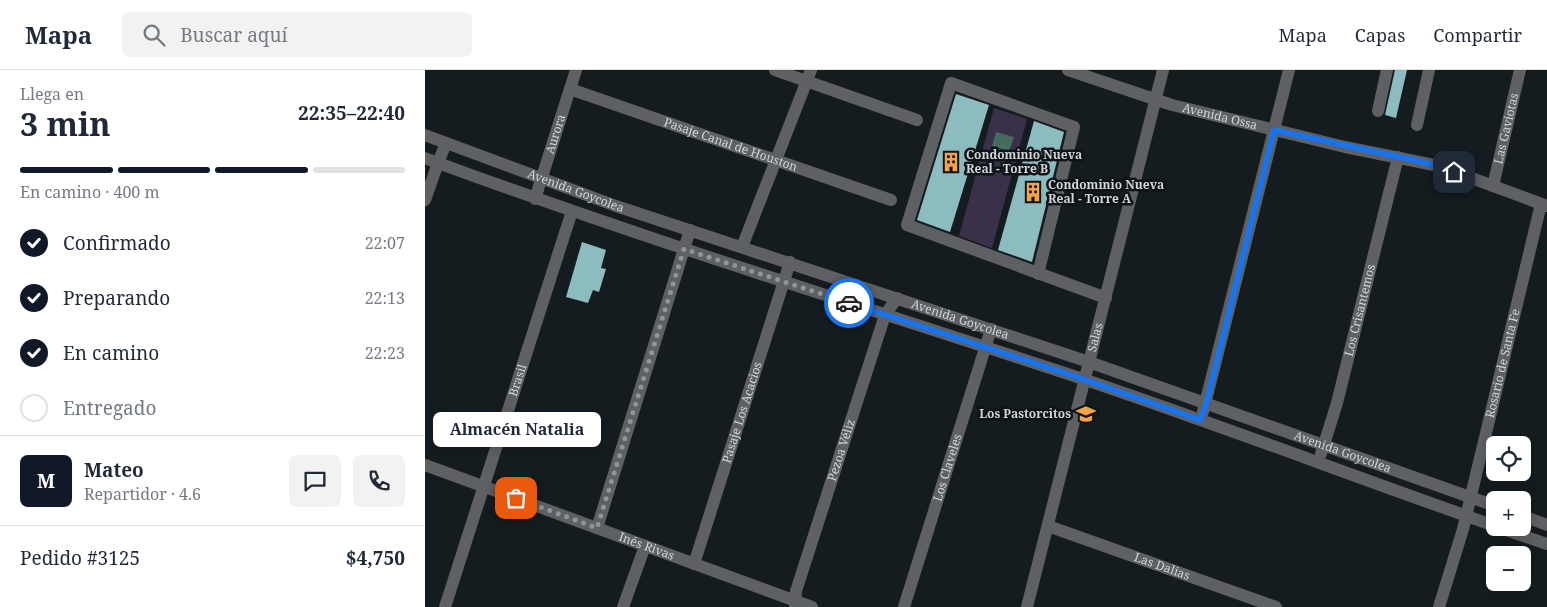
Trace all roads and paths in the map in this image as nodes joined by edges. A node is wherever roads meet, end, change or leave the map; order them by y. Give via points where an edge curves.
1 (576, 70) edge
2 (775, 70) edge
3 (1163, 70) edge
4 (1289, 70) edge
5 (1387, 70) edge
6 (1429, 70) edge
7 (1520, 70) edge
8 (1075, 71) edge
9 (809, 76) edge
10 (570, 89) junction
11 (1156, 101) junction
12 (1377, 111) dead end
13 (917, 120) dead end
14 (1417, 125) dead end
15 (1274, 130) junction
16 (425, 135) edge
17 (446, 143) junction
18 (1398, 157) junction
19 (425, 158) edge
20 (776, 160) junction
21 (438, 163) junction
22 (541, 178) junction
23 (1493, 186) junction
24 (535, 199) junction
25 (425, 200) edge
26 (891, 200) dead end
27 (1544, 205) edge
28 (572, 212) junction
29 (690, 230) junction
30 (743, 247) junction
31 (684, 249) junction
32 (790, 262) junction
33 (1038, 274) junction
34 (783, 282) junction
35 (897, 298) junction
36 (1106, 298) junction
37 (885, 315) junction
38 (991, 329) junction
39 (985, 348) junction
40 (1089, 362) junction
41 (1085, 380) junction
42 (1206, 404) junction
43 (1200, 420) junction
44 (1324, 446) junction
45 (1317, 463) junction
46 (425, 465) edge
47 (483, 487) junction
48 (1471, 498) junction
49 (1486, 503) edge
50 (1467, 516) junction
51 (1531, 519) edge
52 (1486, 523) edge
53 (1547, 525) edge
54 (1047, 526) junction
55 (597, 528) junction
56 (1523, 536) edge
57 (1547, 544) edge
58 (645, 546) junction
59 (694, 564) junction
60 (795, 604) edge
61 (445, 607) edge
62 (623, 607) edge
63 (812, 607) edge
64 (904, 607) edge
65 (1027, 607) edge
66 (1276, 607) edge
67 (1439, 607) edge

1 - 10 street, Aurora
2 - 9 street
3 - 11 street, Salas
4 - 15 street
5 - 12 street
6 - 14 street
7 - 23 street, Las Gaviotas
8 - 11 street, Avenida Ossa
9 - 13 street
9 - 20 street
10 - 20 street, Pasaje Canal de Houston
10 - 22 street, Aurora
11 - 15 street, Avenida Ossa
11 - 36 street, Salas
15 - 18 street, Avenida Ossa
15 - 42 street
16 - 17 street, Avenida Goycolea
17 - 21 street
17 - 22 street, Avenida Goycolea
18 - 23 street, Avenida Ossa via 1439,166
18 - 44 street, Los Crisantemos
19 - 21 street, Avenida Goycolea
20 - 26 street, Pasaje Canal de Houston
20 - 30 street
21 - 24 street, Avenida Goycolea
21 - 25 street
22 - 24 street, Aurora
22 - 29 street, Avenida Goycolea
23 - 27 street, Avenida Ossa
24 - 28 street, Avenida Goycolea
27 - 48 street, Rosario de Santa Fe
28 - 31 street, Avenida Goycolea
28 - 47 street, Brasil
29 - 30 street, Avenida Goycolea
29 - 31 street
30 - 32 street, Avenida Goycolea
31 - 34 street, Avenida Goycolea
31 - 55 street
32 - 34 street, Pasaje Los Acacios
32 - 35 street, Avenida Goycolea
33 - 33 street via 907,225 951,83 1074,127
33 - 36 street
34 - 37 street, Avenida Goycolea
34 - 59 street, Pasaje Los Acacios
35 - 37 street, Pezoa Véliz
35 - 38 street, Avenida Goycolea
36 - 40 street, Salas
37 - 39 street, Avenida Goycolea
37 - 60 street, Pezoa Véliz via 796,591
38 - 39 street, Los Claveles
38 - 40 street, Avenida Goycolea
39 - 41 street, Avenida Goycolea
39 - 64 street, Los Claveles
40 - 41 street, Salas
40 - 42 street, Avenida Goycolea
41 - 43 street, Avenida Goycolea
41 - 54 street, Salas
42 - 43 street
42 - 44 street, Avenida Goycolea
43 - 45 street, Avenida Goycolea
44 - 45 street, Los Crisantemos
44 - 48 street, Avenida Goycolea
45 - 50 street, Avenida Goycolea
46 - 47 street, Inés Rivas
47 - 55 street, Inés Rivas
47 - 61 street, Brasil
48 - 49 street, Avenida Goycolea
48 - 50 street, Rosario de Santa Fe
50 - 52 street, Avenida Goycolea
50 - 67 street, Rosario de Santa Fe
51 - 53 street
54 - 65 street, Salas
54 - 66 street, Las Dalias
55 - 58 street, Inés Rivas
56 - 57 street
58 - 59 street, Inés Rivas
58 - 62 street
59 - 60 street, Inés Rivas
60 - 63 street, Inés Rivas

